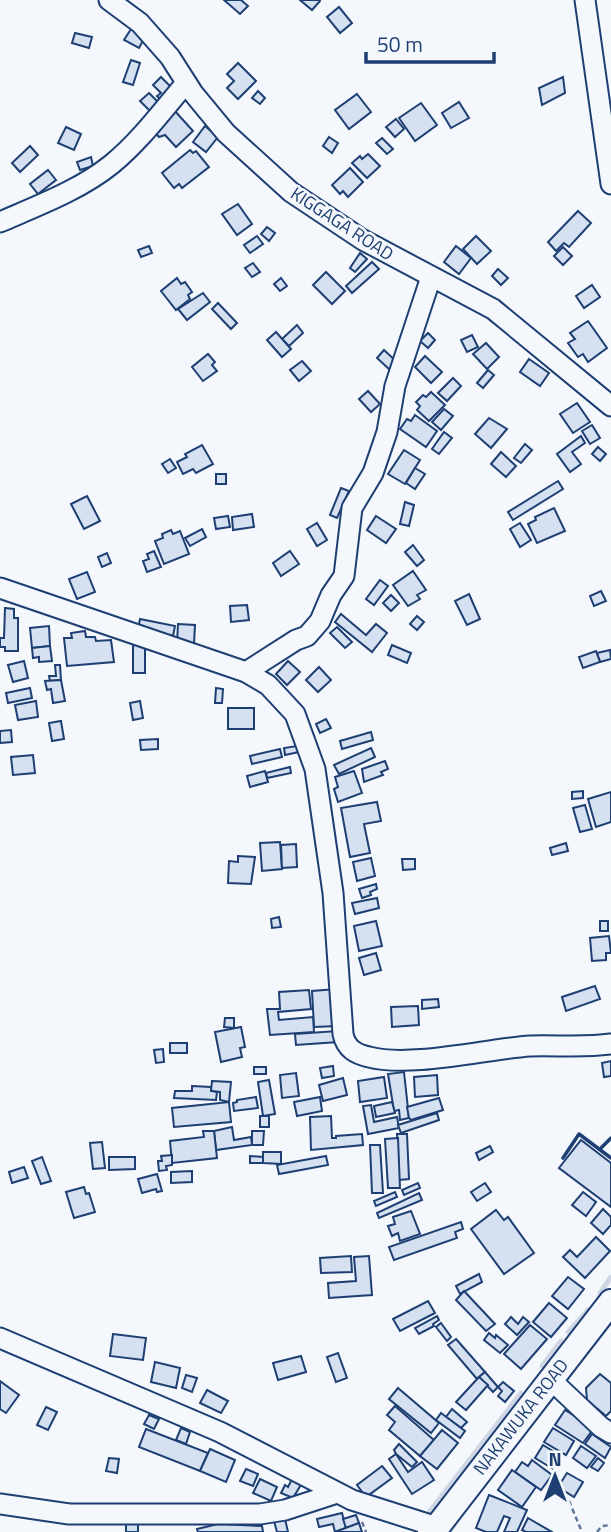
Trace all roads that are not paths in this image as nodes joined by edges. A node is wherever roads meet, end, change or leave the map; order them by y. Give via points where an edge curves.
1 (109, 0) edge
2 (585, 0) edge
3 (186, 83) junction
4 (611, 184) edge
5 (0, 222) edge
6 (431, 277) junction
7 (611, 406) edge
8 (0, 588) edge
9 (246, 672) junction
10 (611, 1044) edge
11 (611, 1301) edge
12 (0, 1338) edge
13 (550, 1379) junction
14 (611, 1433) edge
15 (337, 1493) junction
16 (0, 1504) edge
17 (434, 1530) edge

1 - 3 street, KIGGAGA ROAD via 148,30
2 - 4 street
3 - 5 street via 111,164 73,188
3 - 6 street, KIGGAGA ROAD via 226,133 291,192 363,240
6 - 7 street, KIGGAGA ROAD via 493,309
6 - 9 street via 395,386 387,432 373,473 352,508 344,576 307,636
8 - 9 street
9 - 10 street via 268,685 295,714 315,769 333,893 346,1045 371,1058 388,1059
11 - 13 main road, NAKAWUKA ROAD
12 - 15 street via 220,1432
13 - 14 street
13 - 17 main road, NAKAWUKA ROAD
15 - 16 street via 260,1514 69,1514
15 - 17 street

